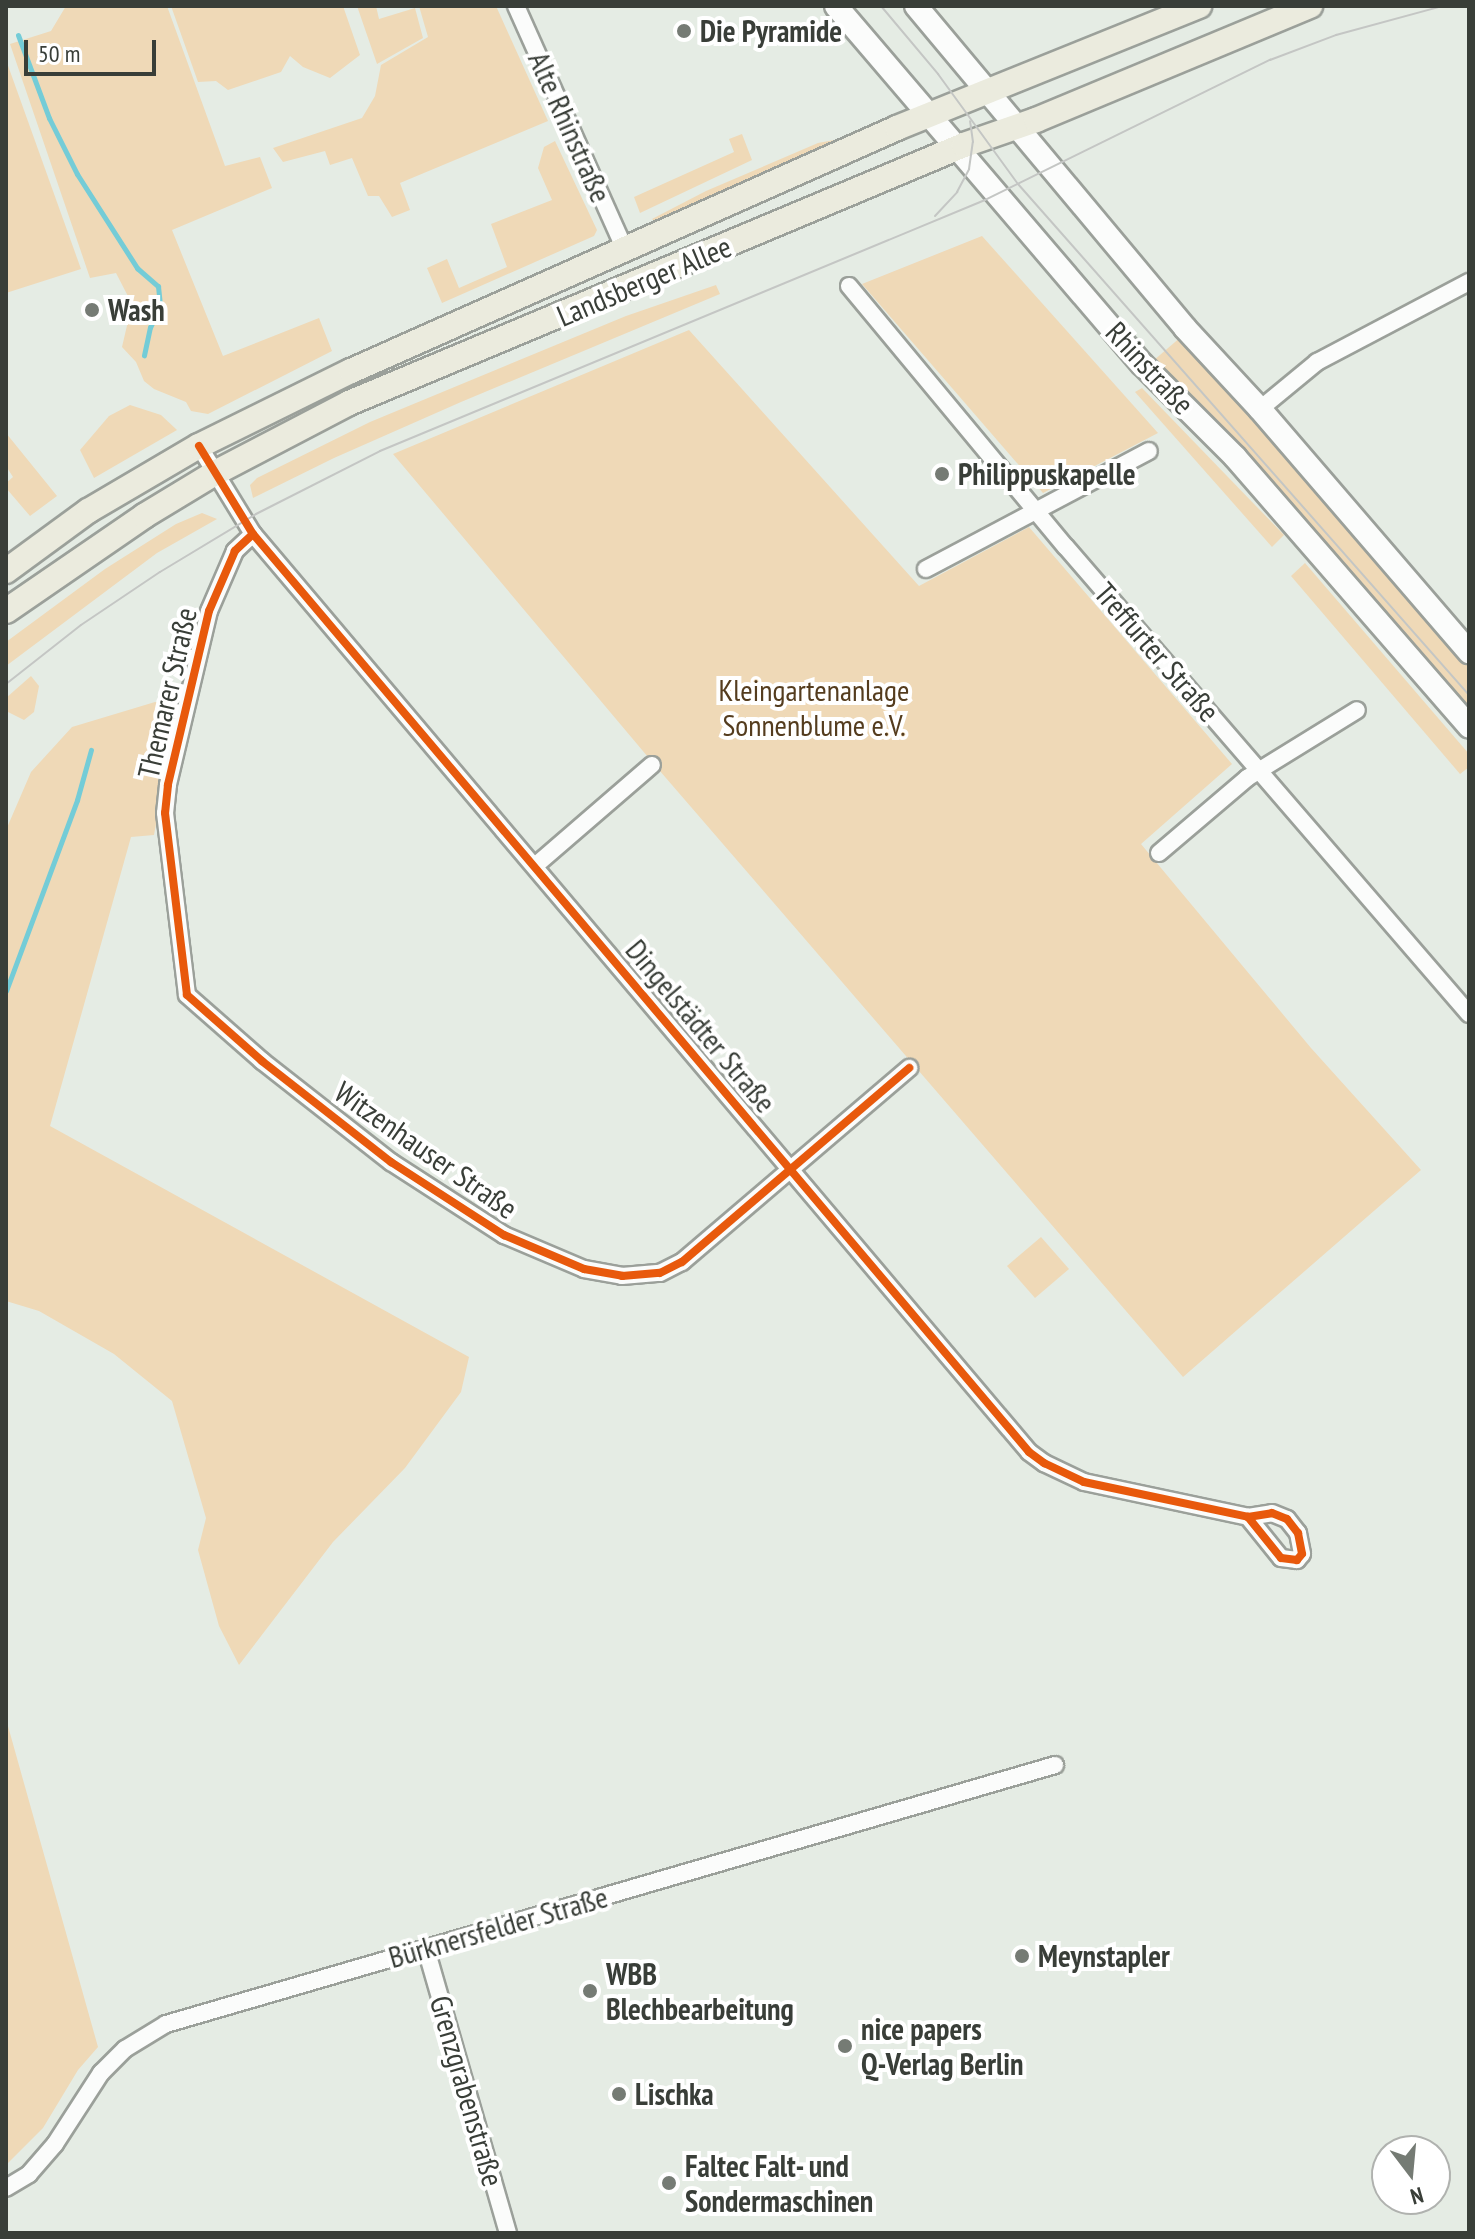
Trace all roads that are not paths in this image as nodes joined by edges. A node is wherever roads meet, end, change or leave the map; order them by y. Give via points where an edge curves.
1 (516, 6) edge
2 (836, 6) edge
3 (916, 6) edge
4 (1199, 6) edge
5 (1310, 6) edge
6 (989, 91) junction
7 (928, 115) junction
8 (1017, 126) junction
9 (958, 148) junction
10 (624, 247) junction
11 (1469, 282) edge
12 (849, 286) dead end
13 (1260, 409) junction
14 (199, 446) junction
15 (1149, 451) dead end
16 (215, 473) junction
17 (1035, 509) junction
18 (253, 534) junction
19 (926, 569) dead end
20 (6, 571) edge
21 (6, 611) edge
22 (1467, 644) edge
23 (1357, 710) dead end
24 (1469, 726) edge
25 (652, 765) dead end
26 (1261, 770) junction
27 (166, 827) joint
28 (1159, 853) dead end
29 (536, 865) junction
30 (1467, 1007) edge
31 (909, 1068) dead end
32 (790, 1170) junction
33 (1248, 1517) dead end
34 (1055, 1765) dead end
35 (426, 1949) junction
36 (6, 2188) edge
37 (508, 2233) edge

1 - 10 street, Alte Rhinstraße
2 - 7 main road, Rhinstraße
3 - 6 main road, Rhinstraße
4 - 6 main road, Landsberger Allee
5 - 8 main road, Landsberger Allee
6 - 7 main road, Landsberger Allee
6 - 8 main road, Rhinstraße
7 - 9 main road, Rhinstraße
7 - 10 main road, Landsberger Allee
8 - 9 main road, Landsberger Allee
8 - 13 main road, Rhinstraße via 1185,328
9 - 16 main road, Landsberger Allee via 349,403
9 - 24 main road, Rhinstraße via 1142,364 1235,457
10 - 14 main road, Landsberger Allee
11 - 13 street via 1317,362
12 - 17 street, Treffurter Straße
13 - 22 main road, Rhinstraße
14 - 16 street, Dingelstädter Straße
14 - 20 main road, Landsberger Allee via 88,511
15 - 17 street
16 - 18 street, Dingelstädter Straße
16 - 21 main road, Landsberger Allee
17 - 19 street
17 - 26 street, Treffurter Straße
18 - 27 street, Themarer Straße via 235,551 209,611 168,785
18 - 29 street, Dingelstädter Straße
23 - 26 street
25 - 29 street
26 - 28 street
26 - 30 street, Treffurter Straße
27 - 32 street, Witzenhauser Straße via 185,987 193,1002 391,1162 504,1235 584,1269 622,1276 660,1273 682,1262
29 - 32 street, Dingelstädter Straße
31 - 32 street, Witzenhauser Straße
32 - 33 street, Dingelstädter Straße via 1044,1463 1084,1482
34 - 35 street, Bürknersfelder Straße
35 - 36 street, Bürknersfelder Straße via 166,2024 140,2037 101,2073 29,2174
35 - 37 street, Grenzgrabenstraße

